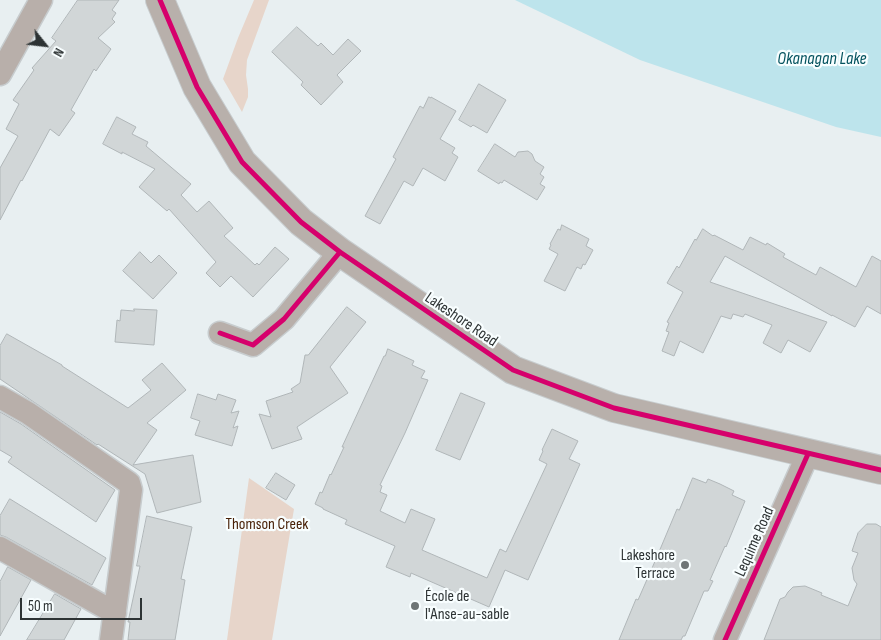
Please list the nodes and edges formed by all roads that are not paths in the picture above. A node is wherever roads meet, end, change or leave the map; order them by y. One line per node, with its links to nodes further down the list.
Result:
1 (41, 0): 3 (street)
2 (160, 0): 4 (main road, Lakeshore Road)
3 (0, 74)
4 (340, 252): 5 (street); 7 (main road, Lakeshore Road)
5 (220, 333)
6 (0, 397): 10 (street)
7 (808, 454): 8 (main road, Lakeshore Road); 12 (street, Lequime Road)
8 (881, 470)
9 (0, 548): 10 (street)
10 (115, 613): 11 (street)
11 (111, 640)
12 (725, 640)

